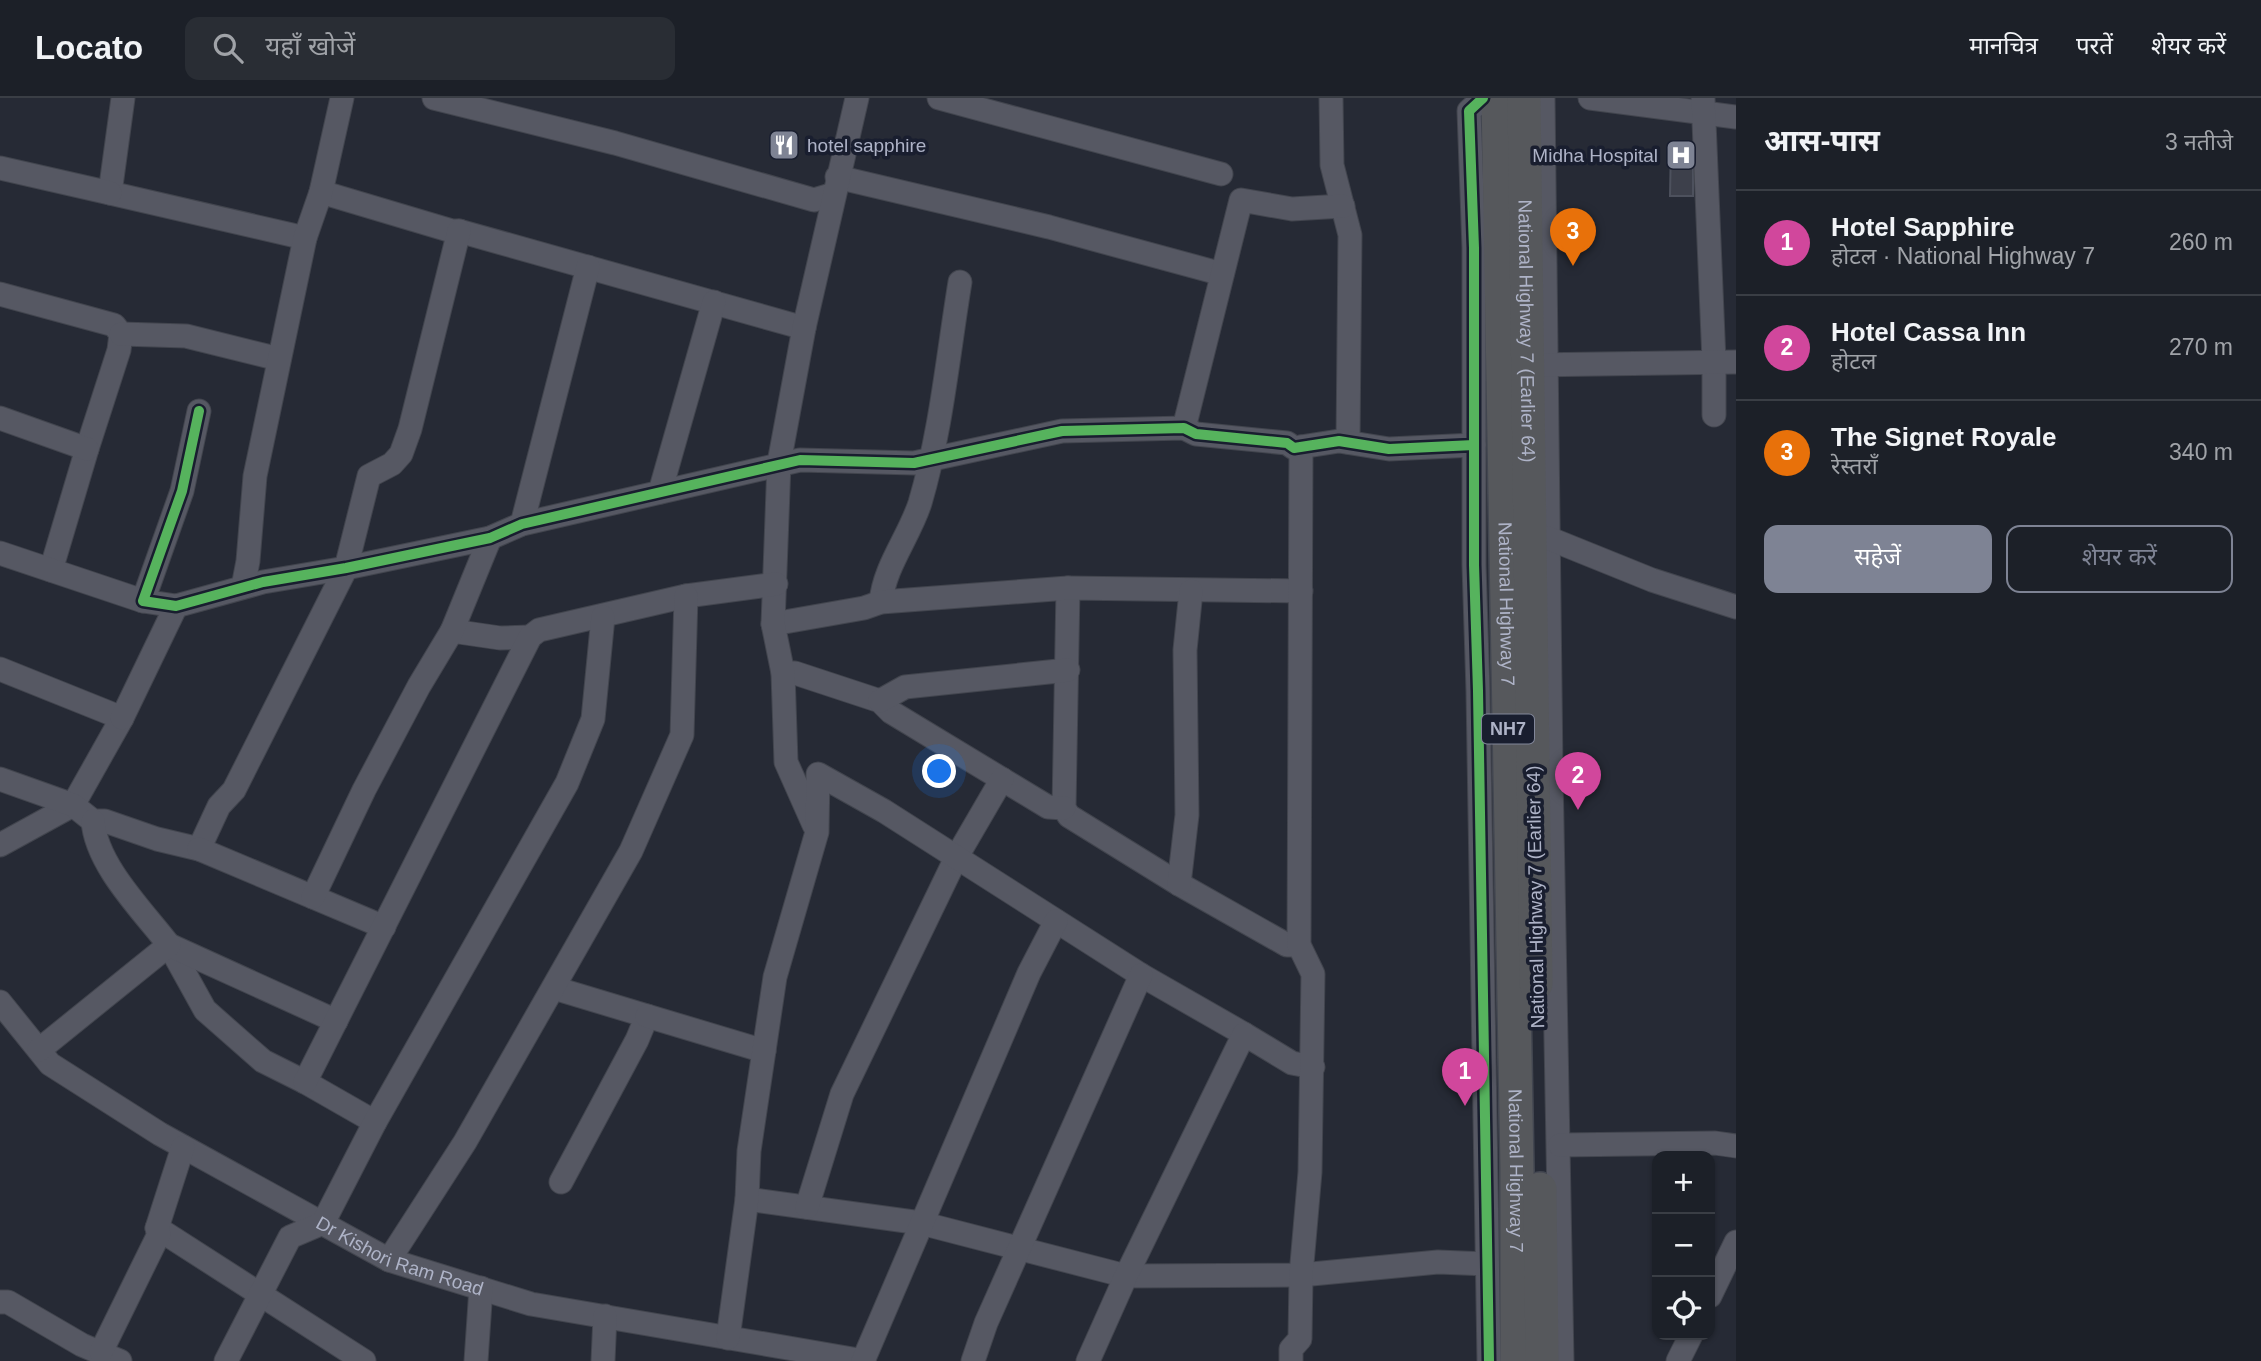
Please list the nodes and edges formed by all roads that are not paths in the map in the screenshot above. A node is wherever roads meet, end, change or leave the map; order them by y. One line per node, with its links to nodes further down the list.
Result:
1 (123, 98): 18 (street)
2 (342, 98): 17 (street)
3 (434, 98): 16 (street)
4 (857, 98): 16 (street)
5 (939, 98): 15 (street)
6 (1331, 98): 19 (street)
7 (1483, 98): 37 (street)
8 (1498, 98): 127 (highway, National Highway 7 / NH7)
9 (1524, 98): 31 (highway, National Highway 7 (Earlier 64) / NH7)
10 (1543, 98): 31 (street)
11 (1590, 98): 12 (street)
12 (1703, 105): 13 (street); 30 (street)
13 (1736, 117)
14 (0, 168): 18 (street)
15 (1222, 174)
16 (835, 185): 23 (street); 27 (street)
17 (321, 192): 20 (street); 21 (street)
18 (110, 193): 21 (street)
19 (1343, 206): 23 (street); 36 (street)
20 (459, 231): 22 (street); 47 (street)
21 (305, 238): 29 (street)
22 (588, 267): 26 (street); 43 (street)
23 (1222, 274): 35 (street)
24 (960, 282): 40 (street)
25 (0, 295): 28 (street)
26 (713, 302): 27 (street); 42 (street)
27 (804, 328): 41 (street)
28 (121, 334): 29 (street); 39 (street)
29 (278, 359): 50 (street)
30 (1725, 361): 31 (street); 33 (street)
31 (1537, 365): 45 (street); 128 (highway, National Highway 7 (Earlier 64) / NH7)
32 (199, 411): 55 (street)
33 (1714, 415)
34 (0, 418): 39 (street)
35 (1184, 428): 38 (street); 40 (street)
36 (1348, 442): 37 (street); 38 (street)
37 (1474, 445): 106 (street)
38 (1301, 447): 53 (street)
39 (86, 449): 48 (street)
40 (932, 458): 41 (street); 56 (street)
41 (779, 463): 42 (street); 49 (street)
42 (660, 492): 43 (street)
43 (522, 524): 44 (street)
44 (490, 538): 47 (street); 61 (street)
45 (1548, 538): 58 (street); 94 (street)
46 (0, 553): 48 (street)
47 (346, 568): 50 (street); 75 (street)
48 (51, 570): 55 (street)
49 (775, 584): 54 (street); 60 (street)
50 (243, 587): 57 (street)
51 (1068, 588): 52 (street); 56 (street); 64 (street)
52 (1191, 591): 53 (street); 77 (street)
53 (1301, 591): 82 (street)
54 (686, 596): 59 (street); 84 (street)
55 (143, 601): 57 (street)
56 (881, 602): 60 (street)
57 (176, 606): 67 (street)
58 (1736, 607)
59 (603, 617): 62 (street); 93 (street)
60 (773, 624): 65 (street)
61 (452, 631): 62 (street); 78 (street)
62 (530, 637): 80 (street)
63 (0, 669): 67 (street)
64 (1068, 670): 66 (street); 71 (street)
65 (783, 673): 66 (street); 73 (street)
66 (880, 701): 69 (street)
67 (122, 718): 70 (street)
68 (0, 779): 70 (street)
69 (1002, 779): 71 (street); 76 (street)
70 (73, 805): 72 (street); 74 (street)
71 (1064, 808): 77 (street)
72 (93, 821): 75 (street); 81 (street)
73 (817, 832): 76 (street); 90 (street)
74 (0, 845)
75 (199, 849): 78 (street)
76 (956, 858): 79 (street); 99 (street)
77 (1179, 884): 82 (street)
78 (313, 897): 80 (street)
79 (1056, 921): 83 (street); 101 (street)
80 (384, 927): 87 (street)
81 (169, 945): 87 (street); 89 (street); 92 (street)
82 (1299, 945): 91 (street)
83 (1141, 975): 88 (street); 104 (street)
84 (554, 988): 86 (street); 105 (street)
85 (0, 1002): 89 (street, Dr Kishori Ram Road)
86 (647, 1016): 90 (street); 97 (street)
87 (336, 1021): 92 (street)
88 (1244, 1034): 91 (street); 108 (street)
89 (39, 1051): 96 (street, Dr Kishori Ram Road)
90 (764, 1051): 98 (street)
91 (1312, 1067): 107 (street)
92 (306, 1082): 93 (street)
93 (375, 1122): 100 (street)
94 (1560, 1145): 95 (street); 129 (street)
95 (1736, 1146)
96 (183, 1147): 100 (street, Dr Kishori Ram Road); 102 (street)
97 (561, 1182)
98 (747, 1199): 99 (street); 114 (street)
99 (807, 1207): 101 (street)
100 (323, 1223): 105 (street, Dr Kishori Ram Road); 111 (street)
101 (920, 1223): 104 (street); 122 (street)
102 (157, 1228): 111 (street); 116 (street)
103 (1736, 1242): 109 (street)
104 (1020, 1250): 108 (street); 123 (street)
105 (389, 1260): 110 (street, Dr Kishori Ram Road)
106 (1487, 1265): 107 (street); 126 (street)
107 (1301, 1275): 108 (street); 125 (street)
108 (1126, 1276): 124 (street)
109 (1715, 1286)
110 (481, 1288): 113 (street, Dr Kishori Ram Road); 120 (street)
111 (260, 1294): 118 (street); 119 (street)
112 (0, 1303): 116 (street)
113 (605, 1316): 114 (street, Dr Kishori Ram Road); 121 (street)
114 (728, 1338): 117 (street, Dr Kishori Ram Road)
115 (1688, 1340): 130 (street)
116 (111, 1356)
117 (816, 1357): 122 (street, Dr Kishori Ram Road)
118 (226, 1361)
119 (364, 1361)
120 (476, 1361)
121 (603, 1361)
122 (863, 1361)
123 (973, 1361)
124 (1088, 1361)
125 (1291, 1361)
126 (1489, 1361)
127 (1517, 1361)
128 (1542, 1361)
129 (1562, 1361)
130 (1678, 1361)

